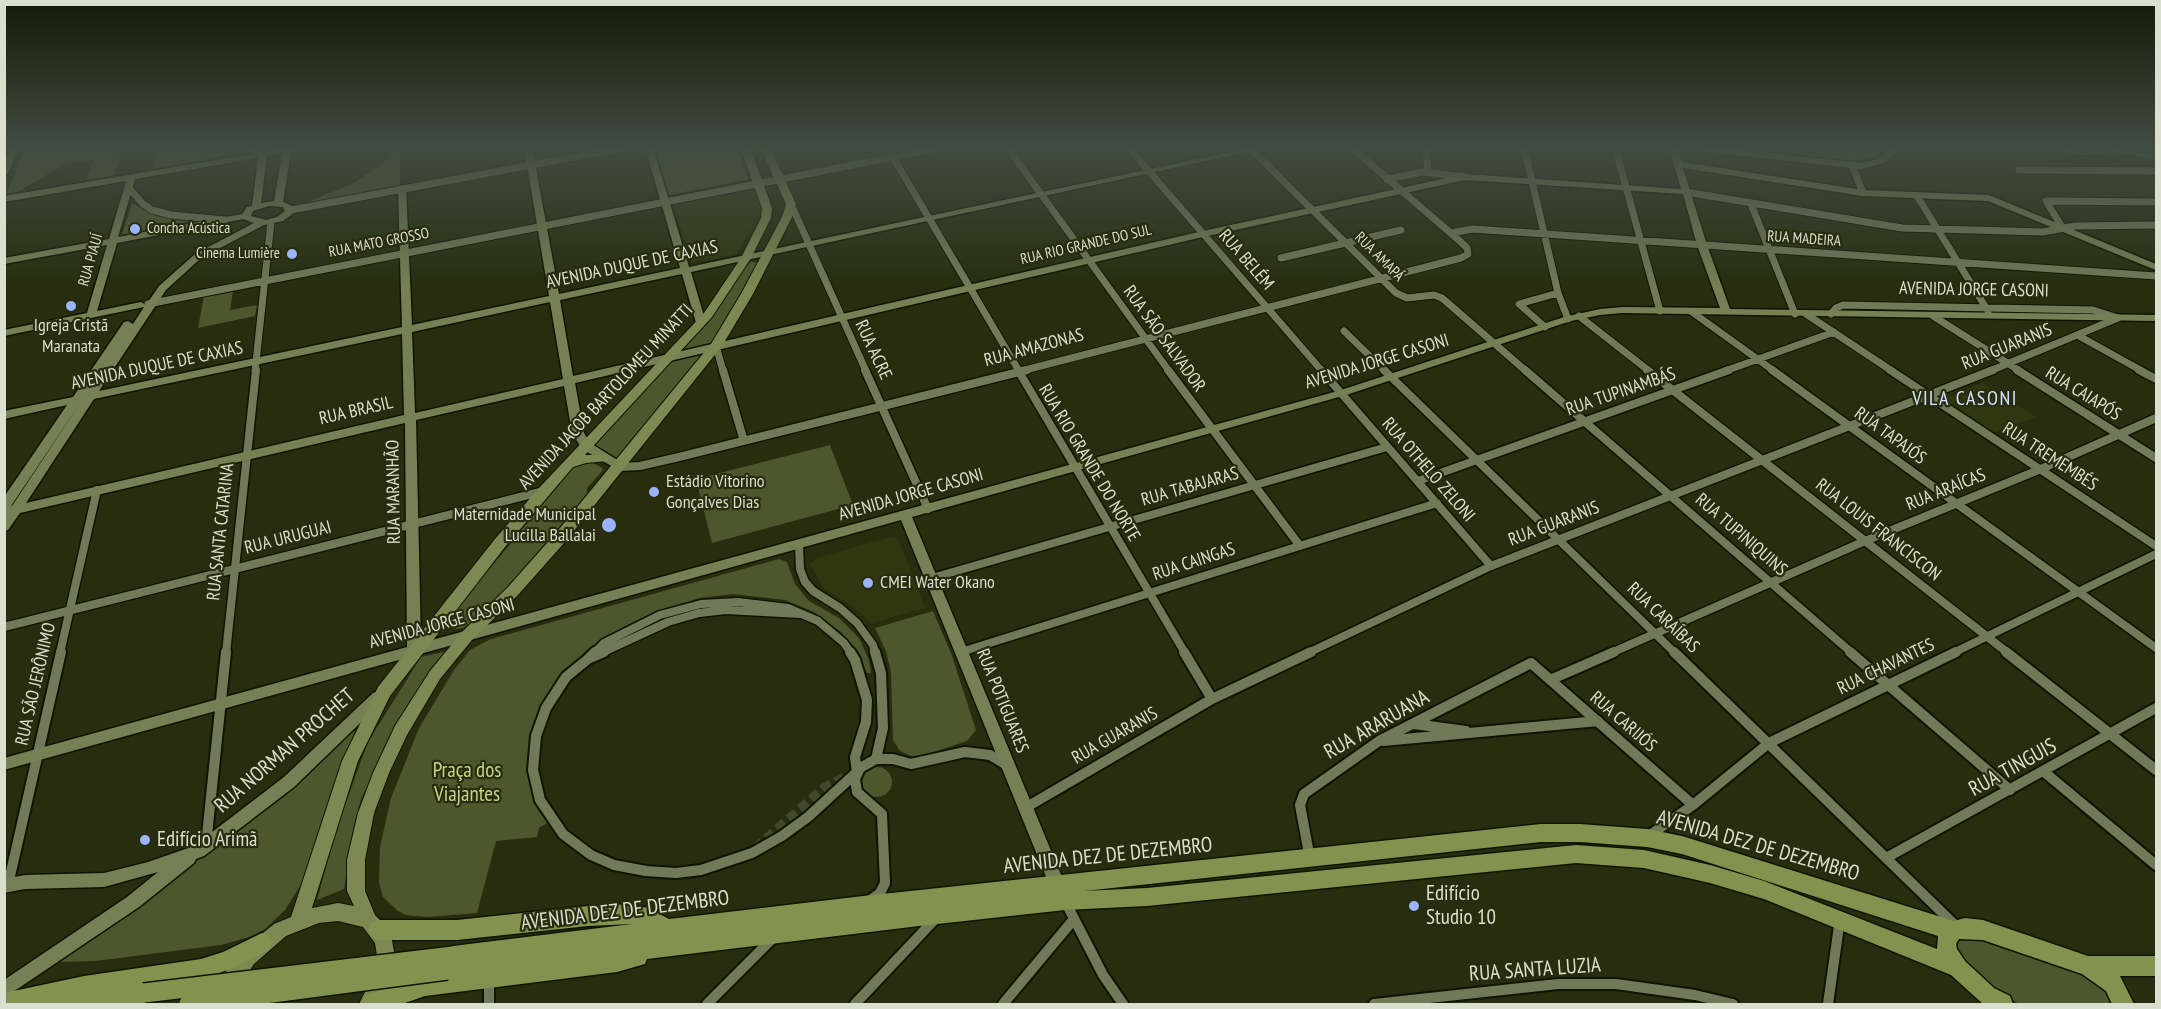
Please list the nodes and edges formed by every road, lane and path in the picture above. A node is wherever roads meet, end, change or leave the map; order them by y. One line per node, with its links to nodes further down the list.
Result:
1 (40, 194): 26 (street)
2 (126, 194): 47 (street, RUA PIAUÍ)
3 (137, 194): 36 (street)
4 (258, 194): 32 (street)
5 (280, 194): 29 (street)
6 (371, 194): 34 (street)
7 (402, 194): 52 (street, RUA MARANHÃO)
8 (536, 194): 39 (street)
9 (662, 194): 28 (street)
10 (710, 194): 28 (street, RUA MATO GROSSO)
11 (763, 194): 54 (main road, AVENIDA JACOB BARTOLOMEU MINATTI)
12 (787, 194): 30 (main road)
13 (914, 194): 35 (street, RUA RIO GRANDE DO NORTE)
14 (1046, 194): 24 (street, AVENIDA DUQUE DE CAXIAS)
15 (1168, 194): 45 (street, RUA BELÉM)
16 (1298, 194): 33 (street, RUA AMAPÁ)
17 (1378, 194): 33 (street, RUA RIO GRANDE DO SUL)
18 (1406, 194): 43 (street)
19 (1536, 194): 44 (street)
20 (1629, 194): 46 (street)
21 (1687, 194): 50 (street)
22 (1697, 194): 31 (street)
23 (1883, 194): 25 (street)
24 (1042, 195): 35 (street, AVENIDA DUQUE DE CAXIAS); 56 (street, RUA SÃO SALVADOR)
25 (1917, 196): 40 (street); 42 (street)
26 (4, 199)
27 (2157, 202): 40 (street)
28 (665, 203): 39 (street, RUA MATO GROSSO); 60 (street)
29 (278, 204): 32 (street); 34 (street)
30 (791, 204): 49 (street, RUA ACRE); 53 (main road)
31 (1751, 204): 42 (street); 51 (street)
32 (256, 206): 37 (street)
33 (1313, 209): 45 (street, RUA RIO GRANDE DO SUL); 48 (street, RUA AMAPÁ)
34 (291, 210): 37 (street)
35 (928, 219): 49 (street, AVENIDA DUQUE DE CAXIAS); 64 (street, RUA RIO GRANDE DO NORTE)
36 (226, 220): 37 (street); 47 (street)
37 (258, 221): 63 (street, RUA SANTA CATARINA); 69 (street)
38 (2157, 225): 40 (street)
39 (542, 227): 52 (street, RUA MATO GROSSO); 67 (street)
40 (2062, 227): 42 (street); 59 (street)
41 (1401, 230): 48 (street)
42 (1938, 230): 58 (street)
43 (1451, 232): 44 (street, RUA MADEIRA); 62 (street, RUA AMAZONAS)
44 (1544, 233): 46 (street, RUA MADEIRA); 65 (street)
45 (1203, 234): 56 (street, RUA RIO GRANDE DO SUL); 71 (street, RUA BELÉM)
46 (1642, 241): 50 (street, RUA MADEIRA); 72 (street)
47 (111, 242): 57 (street); 78 (street, RUA PIAUÍ)
48 (1346, 243): 55 (street); 62 (street, RUA AMAPÁ)
49 (808, 245): 53 (street, AVENIDA DUQUE DE CAXIAS); 80 (street, RUA ACRE)
50 (1702, 245): 51 (street, RUA MADEIRA); 74 (street)
51 (1769, 250): 58 (street, RUA MADEIRA); 76 (street)
52 (405, 253): 63 (street, RUA MATO GROSSO); 86 (street, RUA MARANHÃO)
53 (767, 254): 54 (street, AVENIDA DUQUE DE CAXIAS); 93 (main road)
54 (746, 258): 60 (street, AVENIDA DUQUE DE CAXIAS); 84 (main road, AVENIDA JACOB BARTOLOMEU MINATTI)
55 (1281, 258)
56 (1089, 260): 64 (street, RUA RIO GRANDE DO SUL); 91 (street, RUA SÃO SALVADOR)
57 (4, 261)
58 (1957, 263): 61 (street, RUA MADEIRA); 75 (street)
59 (2157, 267)
60 (687, 271): 67 (street, AVENIDA DUQUE DE CAXIAS); 84 (street)
61 (2157, 276)
62 (1380, 278): 70 (street, RUA AMAPÁ); 71 (street, RUA AMAZONAS)
63 (266, 281): 69 (street, RUA MATO GROSSO); 96 (street, RUA SANTA CATARINA)
64 (969, 288): 80 (street, RUA RIO GRANDE DO SUL); 98 (street, RUA RIO GRANDE DO NORTE)
65 (1558, 293): 66 (street); 68 (street)
66 (1542, 298): 68 (street); 85 (street)
67 (553, 299): 86 (street, AVENIDA DUQUE DE CAXIAS); 101 (street)
68 (1561, 302): 81 (street)
69 (147, 304): 78 (street, RUA MATO GROSSO); 105 (street); 106 (street)
70 (1450, 305): 92 (street, RUA TUPINIQUINS)
71 (1267, 307): 91 (street, RUA AMAZONAS); 103 (street, RUA BELÉM)
72 (1660, 311): 73 (street, AVENIDA JORGE CASONI); 81 (street, AVENIDA JORGE CASONI)
73 (1692, 312): 74 (street, AVENIDA JORGE CASONI); 95 (street, RUA TAPAJÓS)
74 (1727, 312): 76 (street, AVENIDA JORGE CASONI)
75 (1988, 312): 77 (street, AVENIDA JORGE CASONI); 79 (street, AVENIDA JORGE CASONI); 82 (street, AVENIDA JORGE CASONI)
76 (1801, 314): 77 (street, AVENIDA JORGE CASONI); 88 (street, RUA TREMEMBÉS)
77 (1831, 314): 79 (street, AVENIDA JORGE CASONI)
78 (91, 315): 89 (street, RUA MATO GROSSO)
79 (1933, 316): 97 (street, RUA CAIAPÓS)
80 (841, 318): 93 (street, RUA RIO GRANDE DO SUL); 107 (street, RUA ACRE)
81 (1573, 318): 85 (street, AVENIDA JORGE CASONI); 102 (street, RUA LOUIS FRANCISCON)
82 (2118, 318): 83 (street, AVENIDA JORGE CASONI); 90 (street, RUA GUARANIS)
83 (2157, 318)
84 (701, 323): 94 (main road, AVENIDA JACOB BARTOLOMEU MINATTI)
85 (1545, 327): 92 (street, AVENIDA JORGE CASONI)
86 (406, 330): 96 (street, AVENIDA DUQUE DE CAXIAS); 109 (street, RUA MARANHÃO)
87 (1344, 331): 99 (street, RUA CARAÍBAS)
88 (1834, 332): 95 (street, RUA TUPINAMBÁS); 104 (street, RUA TREMEMBÉS)
89 (4, 333)
90 (2079, 336): 97 (street, RUA GUARANIS); 100 (street)
91 (1145, 338): 98 (street, RUA AMAZONAS); 115 (street, RUA SÃO SALVADOR)
92 (1494, 343): 99 (street, AVENIDA JORGE CASONI); 111 (street, RUA TUPINIQUINS)
93 (716, 346): 94 (street, RUA BRASIL); 117 (street); 128 (main road)
94 (669, 357): 101 (street, RUA BRASIL); 118 (main road, AVENIDA JACOB BARTOLOMEU MINATTI)
95 (1758, 359): 102 (street, RUA TUPINAMBÁS); 112 (street, RUA TAPAJÓS)
96 (255, 362): 105 (street, AVENIDA DUQUE DE CAXIAS); 120 (street, RUA SANTA CATARINA)
97 (2008, 364): 104 (street, RUA GUARANIS); 116 (street, RUA CAIAPÓS)
98 (1018, 371): 107 (street, RUA AMAZONAS); 129 (street, RUA RIO GRANDE DO NORTE)
99 (1391, 377): 103 (street, AVENIDA JORGE CASONI); 124 (street, RUA CARAÍBAS)
100 (2157, 379)
101 (567, 380): 109 (street, RUA BRASIL); 118 (street)
102 (1671, 390): 111 (street, RUA TUPINAMBÁS); 123 (street, RUA LOUIS FRANCISCON)
103 (1342, 393): 115 (street, AVENIDA JORGE CASONI); 119 (street, RUA OTHELO ZELONI)
104 (1928, 396): 112 (street, RUA GUARANIS); 130 (street, RUA TREMEMBÉS)
105 (89, 398): 106 (street, AVENIDA DUQUE DE CAXIAS); 113 (street)
106 (74, 401): 108 (street, AVENIDA DUQUE DE CAXIAS); 114 (street)
107 (882, 407): 117 (street, RUA AMAZONAS); 139 (street, RUA ACRE)
108 (4, 415)
109 (410, 417): 120 (street, RUA BRASIL); 141 (street, RUA MARANHÃO)
110 (2157, 418): 116 (street, RUA ARAÍCAS)
111 (1583, 420): 124 (street, RUA TUPINAMBÁS); 135 (street, RUA TUPINIQUINS)
112 (1849, 425): 123 (street, RUA GUARANIS); 137 (street, RUA TAPAJÓS)
113 (68, 429): 114 (street); 125 (street)
114 (55, 430): 126 (street)
115 (1212, 430): 129 (street, AVENIDA JORGE CASONI); 132 (street, RUA SÃO SALVADOR)
116 (2120, 435): 122 (street, RUA CAIAPÓS); 130 (street, RUA ARAÍCAS)
117 (744, 441): 128 (street, RUA AMAZONAS)
118 (586, 446): 121 (street); 127 (main road, AVENIDA JACOB BARTOLOMEU MINATTI)
119 (1387, 447): 131 (street, RUA OTHELO ZELONI); 132 (street, RUA TABAJARAS)
120 (246, 456): 133 (street, RUA BRASIL); 151 (street, RUA SANTA CATARINA)
121 (603, 458): 127 (main road); 128 (street)
122 (2157, 458)
123 (1761, 459): 135 (street, RUA GUARANIS); 145 (street, RUA LOUIS FRANCISCON)
124 (1476, 460): 131 (street, RUA TUPINAMBÁS); 144 (street, RUA CARAÍBAS)
125 (48, 461): 126 (street); 138 (street)
126 (33, 463): 138 (street)
127 (567, 465): 134 (main road, AVENIDA JACOB BARTOLOMEU MINATTI)
128 (620, 467): 159 (main road)
129 (1076, 468): 139 (street, AVENIDA JORGE CASONI); 142 (street, RUA RIO GRANDE DO NORTE)
130 (2041, 469): 137 (street, RUA ARAÍCAS); 148 (street, RUA TREMEMBÉS)
131 (1418, 480): 136 (street, RUA OTHELO ZELONI)
132 (1254, 486): 142 (street, RUA TABAJARAS); 147 (street, RUA SÃO SALVADOR)
133 (97, 490): 138 (street, RUA BRASIL); 156 (street, RUA SÃO JERÔNIMO)
134 (544, 491): 141 (street, RUA URUGUAI); 162 (main road, AVENIDA JACOB BARTOLOMEU MINATTI)
135 (1671, 496): 144 (street, RUA GUARANIS); 153 (street, RUA TUPINIQUINS)
136 (1437, 503): 147 (street, RUA CAINGAS); 150 (street, RUA OTHELO ZELONI)
137 (1956, 504): 145 (street, RUA ARAÍCAS); 154 (street, RUA TAPAJÓS)
138 (9, 509): 143 (street)
139 (928, 509): 140 (street, AVENIDA JORGE CASONI)
140 (905, 515): 146 (street, AVENIDA JORGE CASONI); 152 (street, RUA POTIGUARES)
141 (412, 524): 151 (street, RUA URUGUAI); 162 (street, RUA MARANHÃO)
142 (1110, 526): 152 (street, RUA TABAJARAS); 155 (street, RUA RIO GRANDE DO NORTE)
143 (4, 527)
144 (1559, 540): 150 (street, RUA GUARANIS); 158 (street, RUA CARAÍBAS)
145 (1865, 541): 153 (street, RUA ARAÍCAS); 160 (street, RUA LOUIS FRANCISCON)
146 (800, 545): 159 (street, AVENIDA JORGE CASONI); 178 (street)
147 (1300, 546): 155 (street, RUA CAINGAS)
148 (2157, 546)
149 (2157, 554): 154 (street, RUA CHAVANTES)
150 (1491, 566): 168 (street, RUA GUARANIS)
151 (234, 569): 156 (street, RUA URUGUAI); 169 (street, RUA SANTA CATARINA)
152 (932, 578): 163 (street, RUA POTIGUARES)
153 (1770, 583): 158 (street, RUA ARAÍCAS); 166 (street, RUA TUPINIQUINS)
154 (2078, 591): 160 (street, RUA CHAVANTES); 161 (street, RUA TAPAJÓS)
155 (1149, 594): 163 (street, RUA CAINGAS); 168 (street, RUA RIO GRANDE DO NORTE)
156 (70, 611): 157 (street, RUA URUGUAI); 177 (street, RUA SÃO JERÔNIMO)
157 (4, 627)
158 (1655, 634): 165 (street, RUA ARAÍCAS); 176 (street, RUA CARAÍBAS)
159 (467, 636): 162 (street, AVENIDA JORGE CASONI); 198 (main road)
160 (1986, 636): 166 (street, RUA CHAVANTES); 174 (street, RUA LOUIS FRANCISCON)
161 (2157, 648)
162 (414, 651): 167 (main road, AVENIDA JACOB BARTOLOMEU MINATTI); 169 (street, AVENIDA JORGE CASONI)
163 (961, 652): 180 (street, RUA POTIGUARES)
164 (1532, 663): 165 (street, RUA CARIJÓS); 172 (street, RUA ARARUANA)
165 (1550, 680): 171 (street, RUA CARIJÓS)
166 (1888, 684): 176 (street, RUA CHAVANTES); 184 (street, RUA TUPINIQUINS)
167 (384, 692): 188 (street, RUA NORMAN PROCHET); 197 (main road, AVENIDA JACOB BARTOLOMEU MINATTI)
168 (1212, 699): 186 (street, RUA GUARANIS)
169 (219, 704): 177 (street, AVENIDA JORGE CASONI); 188 (street, RUA SANTA CATARINA)
170 (2157, 708): 174 (street, RUA TINGUIS)
171 (1598, 721): 173 (street); 185 (street, RUA CARIJÓS)
172 (1414, 724): 173 (street); 175 (street, RUA ARARUANA)
173 (1481, 733): 175 (street)
174 (2111, 734): 181 (street, RUA LOUIS FRANCISCON); 182 (street, RUA TINGUIS)
175 (1379, 741): 190 (street, RUA ARARUANA)
176 (1769, 743): 185 (street, RUA CHAVANTES); 189 (street, RUA CARAÍBAS)
177 (37, 754): 179 (street, AVENIDA JORGE CASONI); 192 (street, RUA SÃO JERÔNIMO)
178 (876, 759): 180 (street); 183 (street)
179 (4, 764)
180 (1007, 765): 186 (street, RUA POTIGUARES)
181 (2157, 770)
182 (2043, 771): 184 (street, RUA TINGUIS); 191 (street)
183 (857, 772): 183 (street); 194 (street)
184 (2010, 790): 189 (street, RUA TINGUIS)
185 (1693, 805): 187 (street, RUA CHAVANTES)
186 (1025, 808): 193 (street, RUA POTIGUARES)
187 (1647, 838): 190 (highway, AVENIDA DEZ DE DEZEMBRO); 199 (highway, AVENIDA DEZ DE DEZEMBRO)
188 (203, 848): 192 (street, RUA NORMAN PROCHET); 208 (street)
189 (1886, 858): 199 (street, RUA CARAÍBAS)
190 (1310, 859): 193 (highway, AVENIDA DEZ DE DEZEMBRO)
191 (2157, 865)
192 (6, 885)
193 (1065, 902): 194 (highway, AVENIDA DEZ DE DEZEMBRO); 195 (highway, AVENIDA DEZ DE DEZEMBRO); 196 (highway, AVENIDA DEZ DE DEZEMBRO); 217 (street); 218 (street)
194 (863, 905): 201 (highway, AVENIDA DEZ DE DEZEMBRO)
195 (939, 914): 200 (highway, AVENIDA DEZ DE DEZEMBRO); 216 (street)
196 (1840, 919): 206 (highway, AVENIDA DEZ DE DEZEMBRO); 221 (street)
197 (299, 921): 198 (main road); 202 (main road)
198 (373, 926): 201 (highway); 213 (main road)
199 (1957, 930): 204 (highway, AVENIDA DEZ DE DEZEMBRO); 206 (highway)
200 (777, 935): 201 (highway, AVENIDA DEZ DE DEZEMBRO); 215 (street)
201 (665, 938): 203 (highway, AVENIDA DEZ DE DEZEMBRO); 207 (highway)
202 (262, 943): 209 (highway); 212 (main road)
203 (450, 963): 210 (highway, AVENIDA DEZ DE DEZEMBRO, bridge); 211 (highway, AVENIDA DEZ DE DEZEMBRO, bridge)
204 (2088, 966): 205 (highway, AVENIDA DEZ DE DEZEMBRO); 223 (highway)
205 (2157, 966)
206 (1958, 968): 222 (highway, AVENIDA DEZ DE DEZEMBRO)
207 (489, 978): 213 (highway); 214 (street)
208 (4, 990)
209 (4, 1004)
210 (50, 1005)
211 (189, 1005)
212 (221, 1005)
213 (371, 1005)
214 (489, 1005)
215 (707, 1005)
216 (855, 1005)
217 (1003, 1005)
218 (1123, 1005)
219 (1374, 1005): 220 (street, RUA SANTA LUZIA)
220 (1733, 1005)
221 (1828, 1005)
222 (2002, 1005)
223 (2123, 1005)

